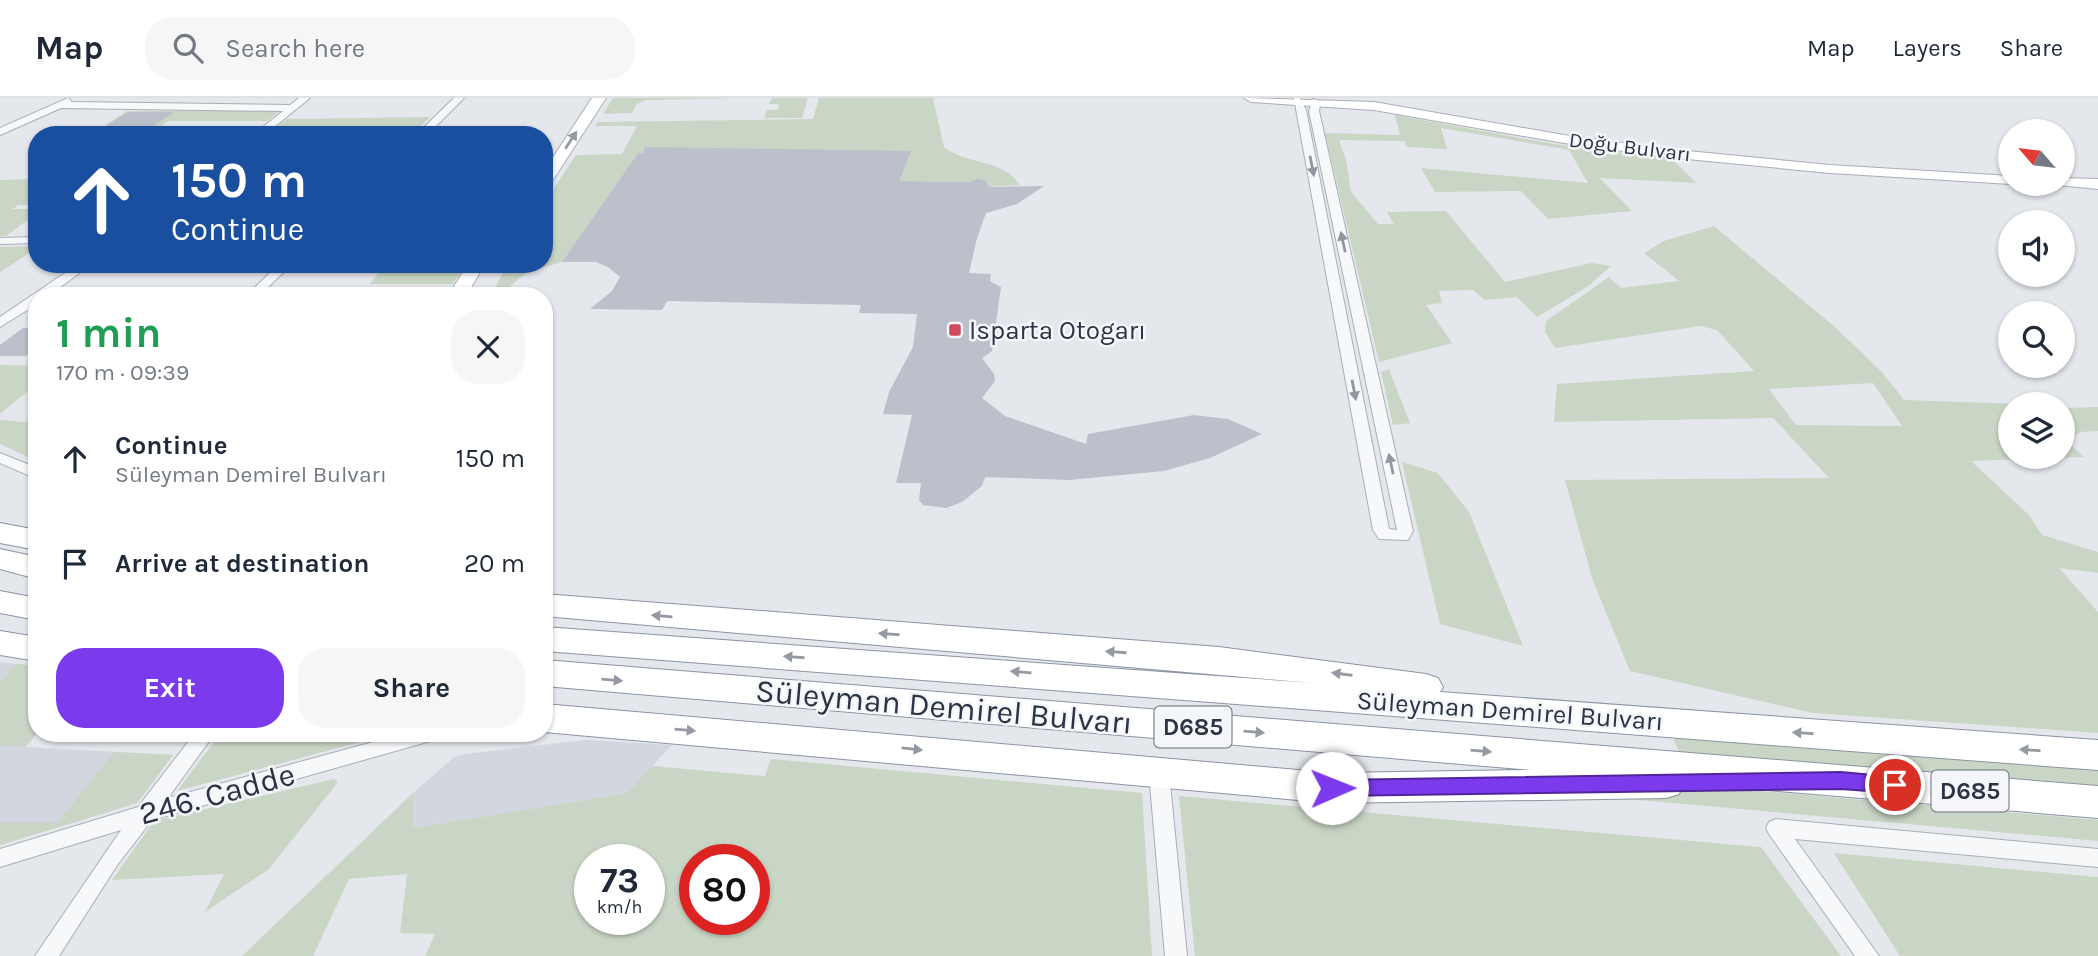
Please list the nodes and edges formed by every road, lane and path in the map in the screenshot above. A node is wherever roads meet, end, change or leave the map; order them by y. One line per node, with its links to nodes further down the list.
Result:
1 (75, 98): 9 (street)
2 (305, 98): 10 (street)
3 (459, 98): 12 (street)
4 (584, 98): 14 (street)
5 (598, 98): 15 (street, one-way to 5)
6 (1251, 98): 7 (street, Doğu Bulvarı)
7 (1297, 100): 8 (street, Doğu Bulvarı); 8 (street, one-way to 8)
8 (1316, 101): 16 (street, Doğu Bulvarı)
9 (59, 105): 10 (street); 13 (street)
10 (293, 107): 11 (street)
11 (269, 126)
12 (430, 126)
13 (0, 132)
14 (553, 144)
15 (553, 169)
16 (1998, 179)
17 (2076, 183): 18 (street)
18 (2098, 184)
19 (28, 240): 20 (street)
20 (0, 241)
21 (73, 273): 23 (street)
22 (276, 273): 24 (street)
23 (53, 287)
24 (262, 287)
25 (28, 304): 26 (street)
26 (0, 323)
27 (0, 457): 28 (street)
28 (28, 470)
29 (0, 533): 30 (highway)
30 (28, 538)
31 (0, 559): 32 (highway)
32 (28, 566)
33 (0, 602): 35 (highway)
34 (553, 606): 40 (highway, one-way to 34)
35 (28, 607)
36 (0, 643): 37 (highway)
37 (28, 648)
38 (553, 651): 40 (highway, Süleyman Demirel Bulvarı / D685, one-way to 38)
39 (553, 651): 46 (highway, Süleyman Demirel Bulvarı / D685, one-way to 46)
40 (1578, 716): 44 (highway, Süleyman Demirel Bulvarı / D685, one-way to 40)
41 (553, 719): 45 (highway, one-way to 45)
42 (199, 742): 48 (street)
43 (402, 742): 48 (street, 246. Cadde)
44 (2098, 755)
45 (1159, 773): 46 (highway); 52 (street)
46 (1841, 780): 47 (highway, Süleyman Demirel Bulvarı / D685)
47 (2098, 802)
48 (145, 814): 49 (street, 246. Cadde); 51 (street)
49 (0, 858)
50 (2098, 858): 53 (street)
51 (46, 956)
52 (1176, 956)
53 (1868, 956)

